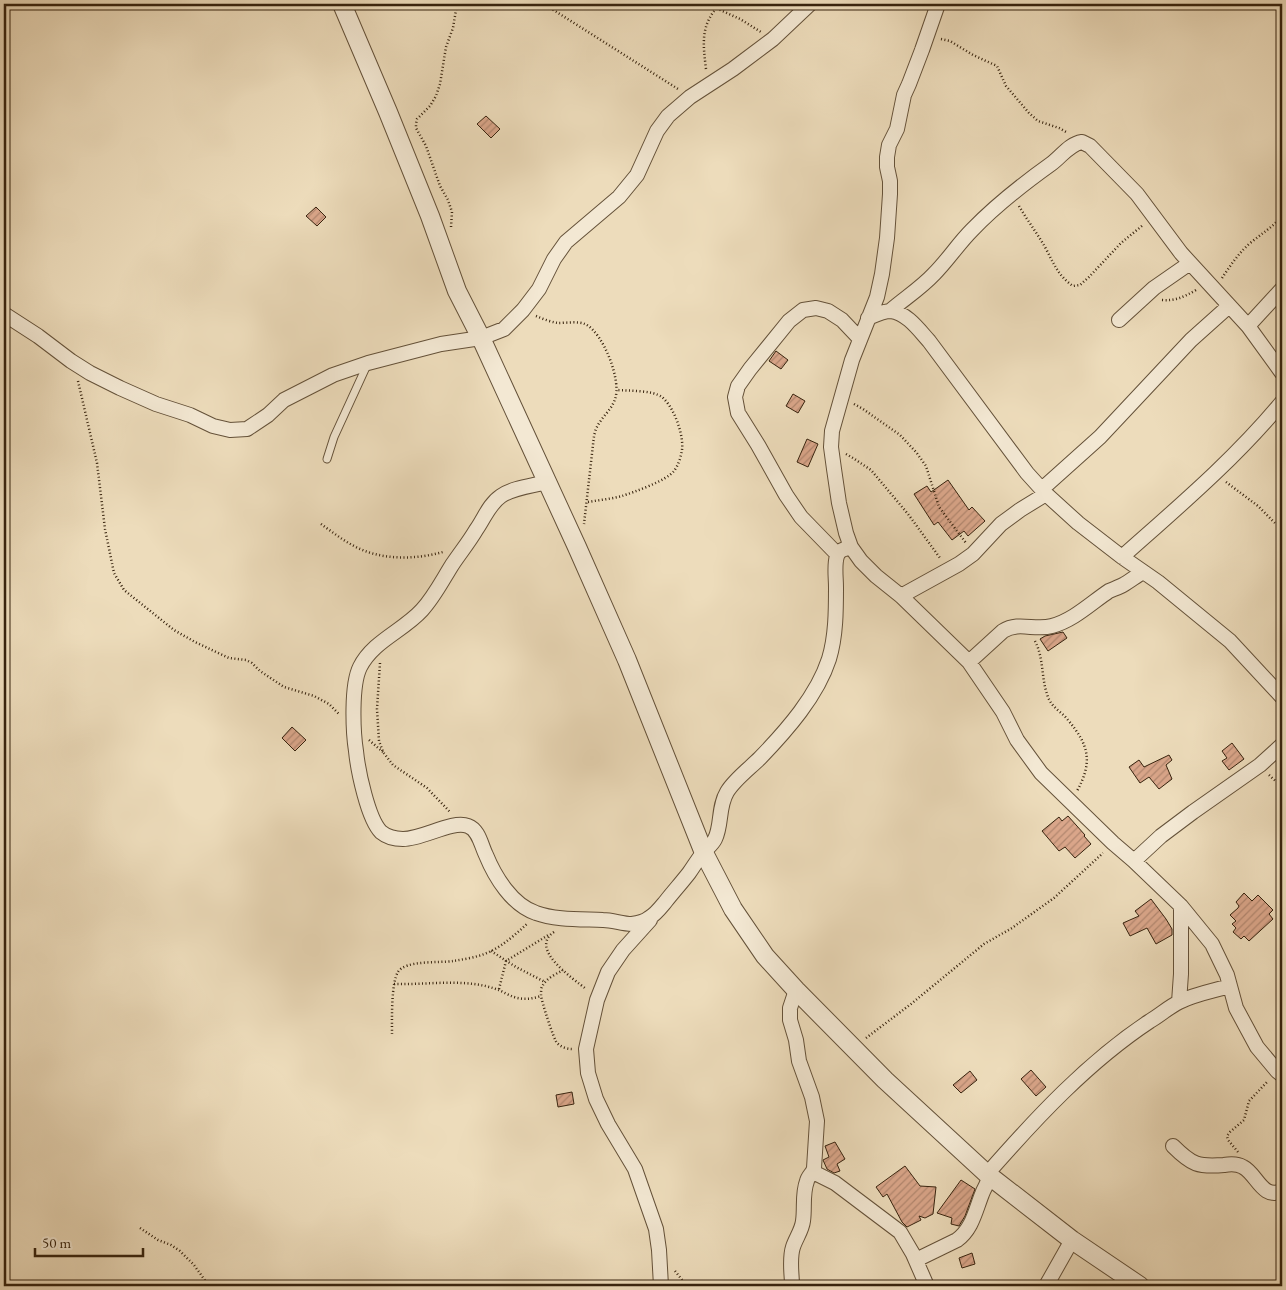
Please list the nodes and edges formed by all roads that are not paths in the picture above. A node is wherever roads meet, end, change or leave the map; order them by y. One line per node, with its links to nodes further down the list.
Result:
1 (342, 4): 12 (street)
2 (810, 4): 12 (street)
3 (938, 4): 9 (street)
4 (1190, 263): 6 (street); 7 (street); 10 (street)
5 (1282, 289): 11 (street)
6 (1229, 306): 11 (street); 19 (street)
7 (890, 311): 9 (street); 19 (street)
8 (4, 314): 14 (street)
9 (868, 318): 13 (street)
10 (1119, 320)
11 (1248, 326): 15 (street)
12 (481, 338): 14 (street); 18 (street)
13 (860, 339): 20 (street); 21 (street)
14 (368, 362): 17 (lane)
15 (1282, 373)
16 (1282, 402): 22 (street)
17 (327, 459)
18 (547, 482): 28 (street); 31 (street)
19 (1044, 492): 22 (street); 24 (street)
20 (851, 547): 21 (street); 24 (street)
21 (837, 554): 28 (street)
22 (1122, 557): 23 (street)
23 (1143, 572): 25 (street); 26 (street)
24 (901, 596): 25 (street)
25 (969, 662): 29 (street)
26 (1282, 697)
27 (1282, 745): 29 (street)
28 (704, 853): 31 (street); 33 (street)
29 (1134, 860): 30 (street)
30 (1181, 906): 32 (street); 34 (street)
31 (652, 917): 42 (street)
32 (1230, 986): 34 (street); 35 (street)
33 (796, 990): 37 (street); 38 (street)
34 (1179, 1002): 38 (street)
35 (1280, 1073)
36 (1173, 1146): 39 (street)
37 (813, 1172): 41 (street); 43 (street)
38 (988, 1175): 40 (street); 41 (street)
39 (1282, 1192)
40 (1072, 1240): 45 (street); 46 (street)
41 (916, 1260): 44 (street)
42 (661, 1286)
43 (792, 1286)
44 (927, 1286)
45 (1046, 1286)
46 (1140, 1286)

